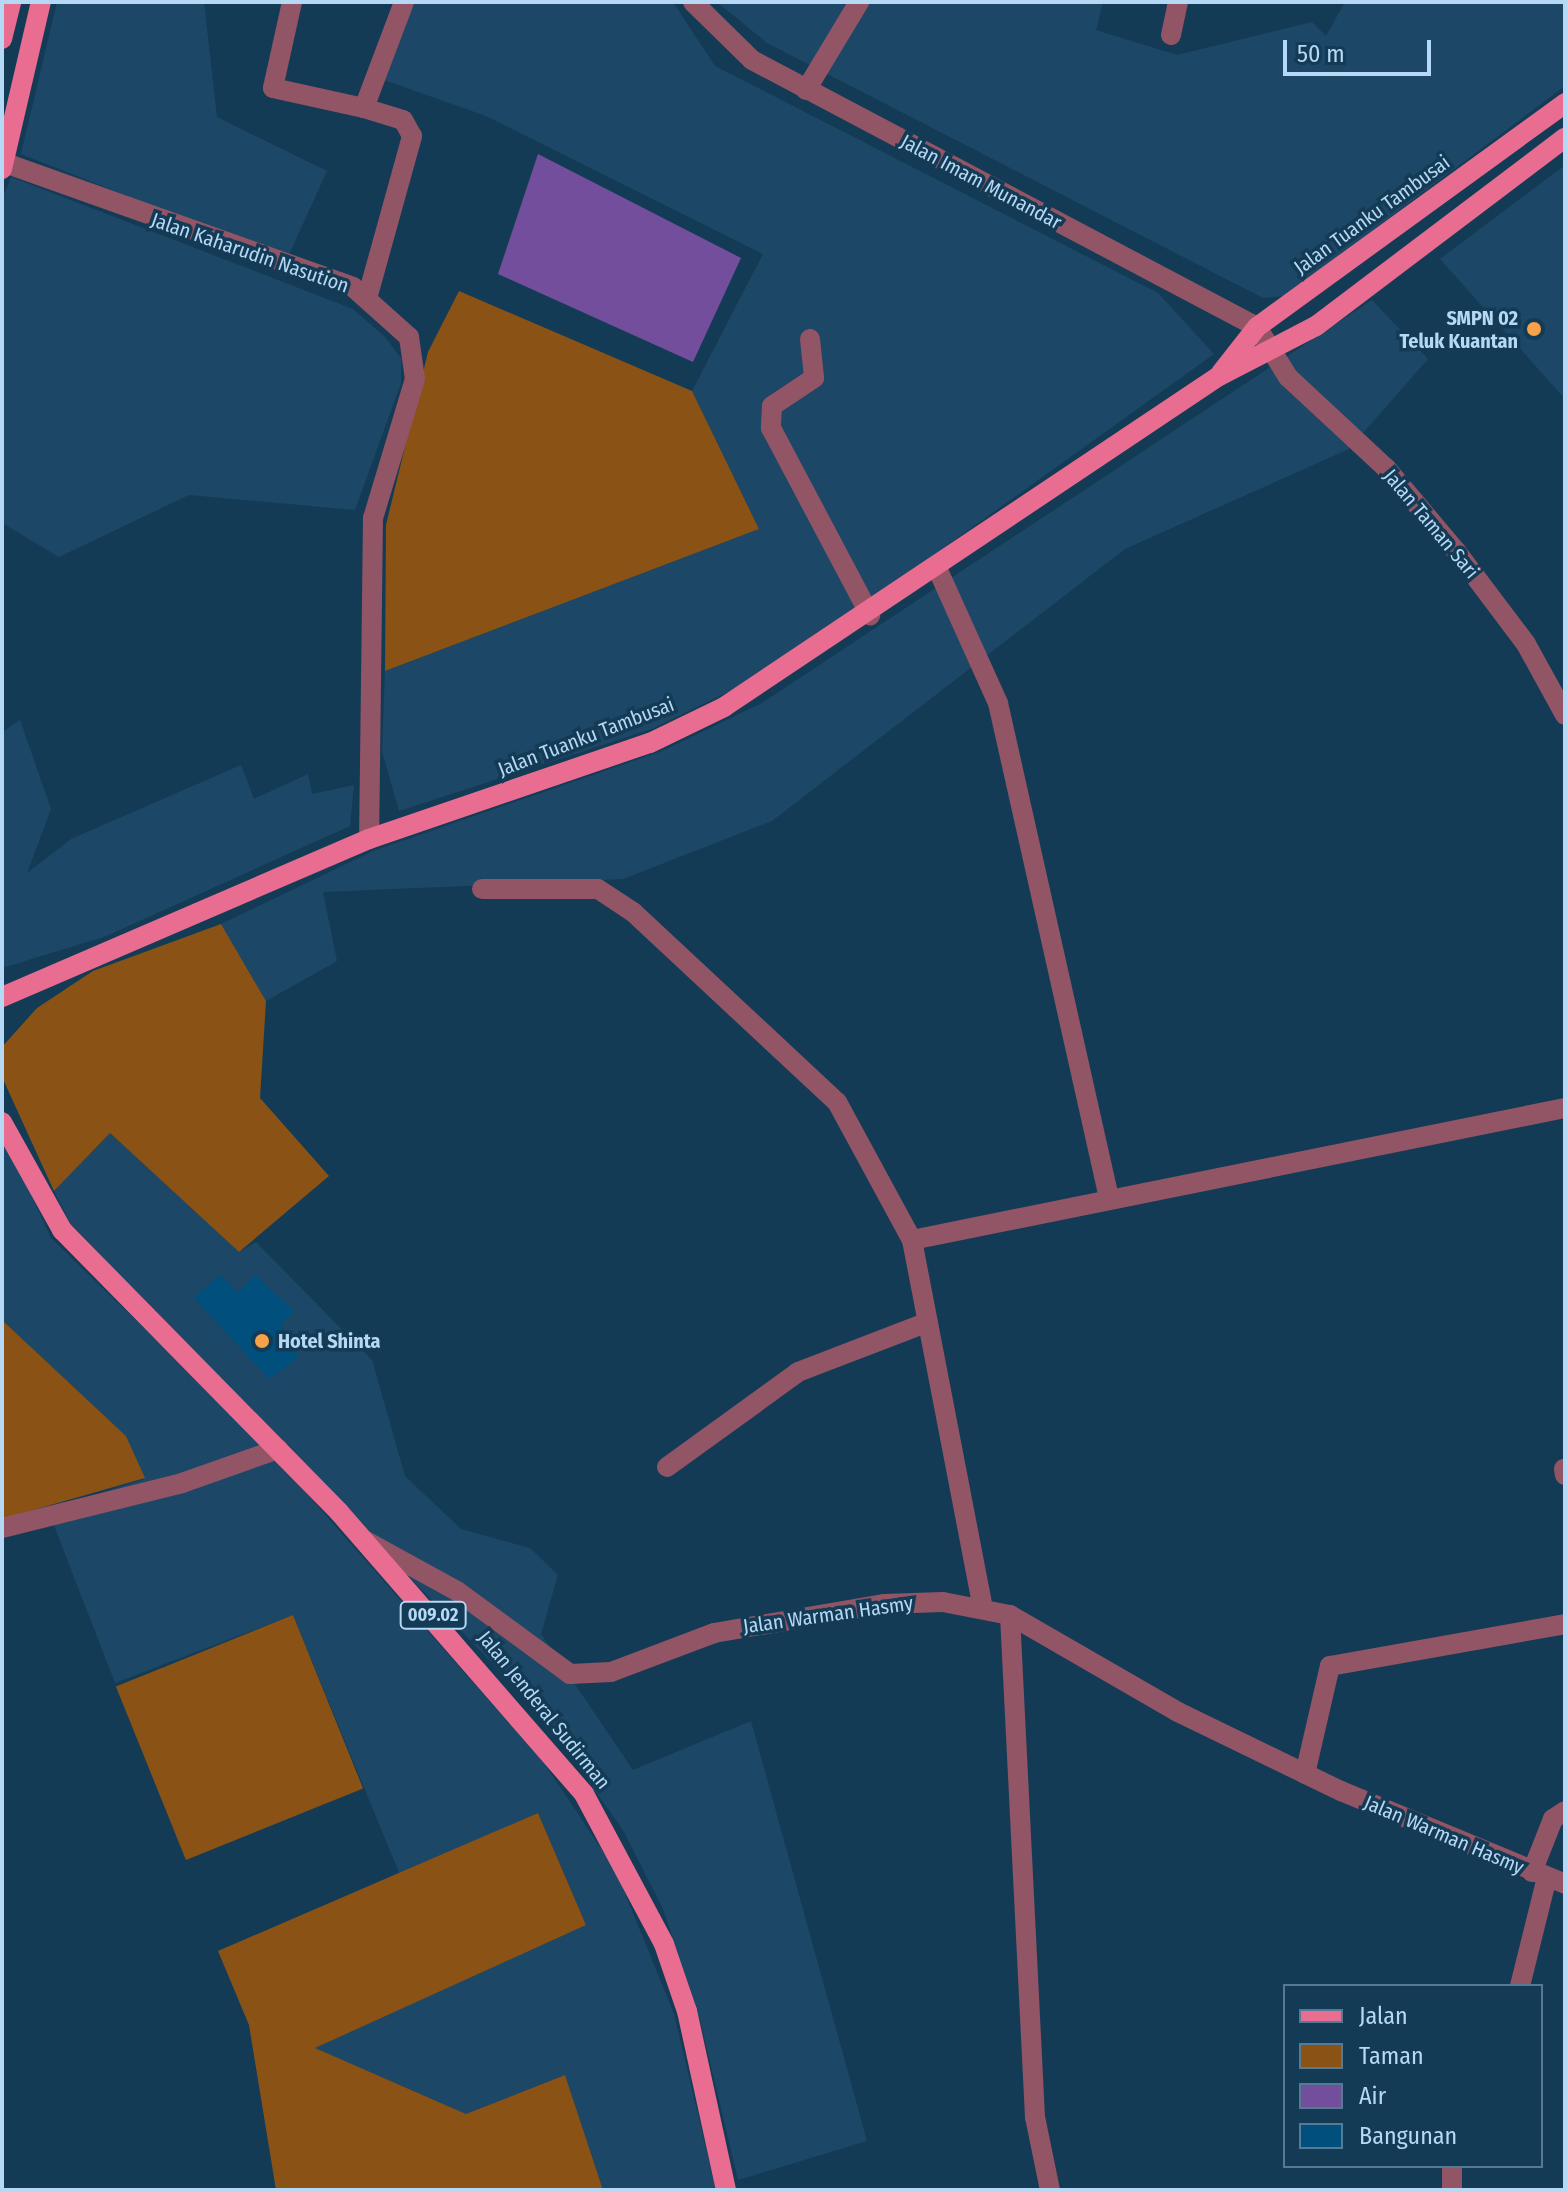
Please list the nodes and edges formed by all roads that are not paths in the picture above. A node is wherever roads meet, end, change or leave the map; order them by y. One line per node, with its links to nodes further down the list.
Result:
1 (11, 2): 9 (main road)
2 (41, 2): 14 (main road)
3 (292, 2): 12 (street)
4 (693, 2): 10 (street, Jalan Imam Munandar)
5 (859, 2): 10 (street)
6 (1178, 2): 8 (street)
7 (398, 4): 12 (street)
8 (1171, 35)
9 (2, 39)
10 (806, 90): 16 (street, Jalan Imam Munandar)
11 (1565, 103): 16 (main road, Jalan Tuanku Tambusai)
12 (364, 108): 15 (street)
13 (1565, 138): 18 (main road, Jalan Tuanku Tambusai)
14 (3, 166): 15 (street, Jalan Kaharudin Nasution)
15 (368, 295): 23 (street, Jalan Kaharudin Nasution)
16 (1257, 327): 18 (street); 19 (main road, Jalan Tuanku Tambusai)
17 (810, 339): 21 (street)
18 (1272, 354): 19 (main road, Jalan Tuanku Tambusai); 22 (street, Jalan Taman Sari)
19 (1219, 376): 20 (main road, Jalan Tuanku Tambusai)
20 (937, 568): 21 (main road, Jalan Tuanku Tambusai); 28 (street)
21 (870, 615): 23 (main road, Jalan Tuanku Tambusai)
22 (1565, 715)
23 (369, 839): 25 (main road, Jalan Tuanku Tambusai)
24 (482, 889): 29 (street)
25 (2, 997)
26 (1565, 1108): 28 (street)
27 (2, 1122): 31 (main road, Jalan Jenderal Sudirman / 009.02)
28 (1109, 1198): 29 (street)
29 (912, 1240): 30 (street)
30 (928, 1322): 32 (street); 35 (street)
31 (278, 1449): 33 (street); 34 (main road, Jalan Jenderal Sudirman / 009.02)
32 (667, 1467)
33 (2, 1528)
34 (364, 1540): 35 (street, Jalan Warman Hasmy); 43 (main road, Jalan Jenderal Sudirman / 009.02)
35 (983, 1608): 36 (street, Jalan Warman Hasmy)
36 (1010, 1615): 38 (street, Jalan Warman Hasmy); 44 (street)
37 (1565, 1624): 38 (street)
38 (1305, 1774): 40 (street, Jalan Warman Hasmy)
39 (1565, 1811): 40 (street)
40 (1548, 1878): 41 (street)
41 (1521, 1984)
42 (1452, 2168): 45 (street)
43 (726, 2190)
44 (1050, 2190)
45 (1452, 2190)

